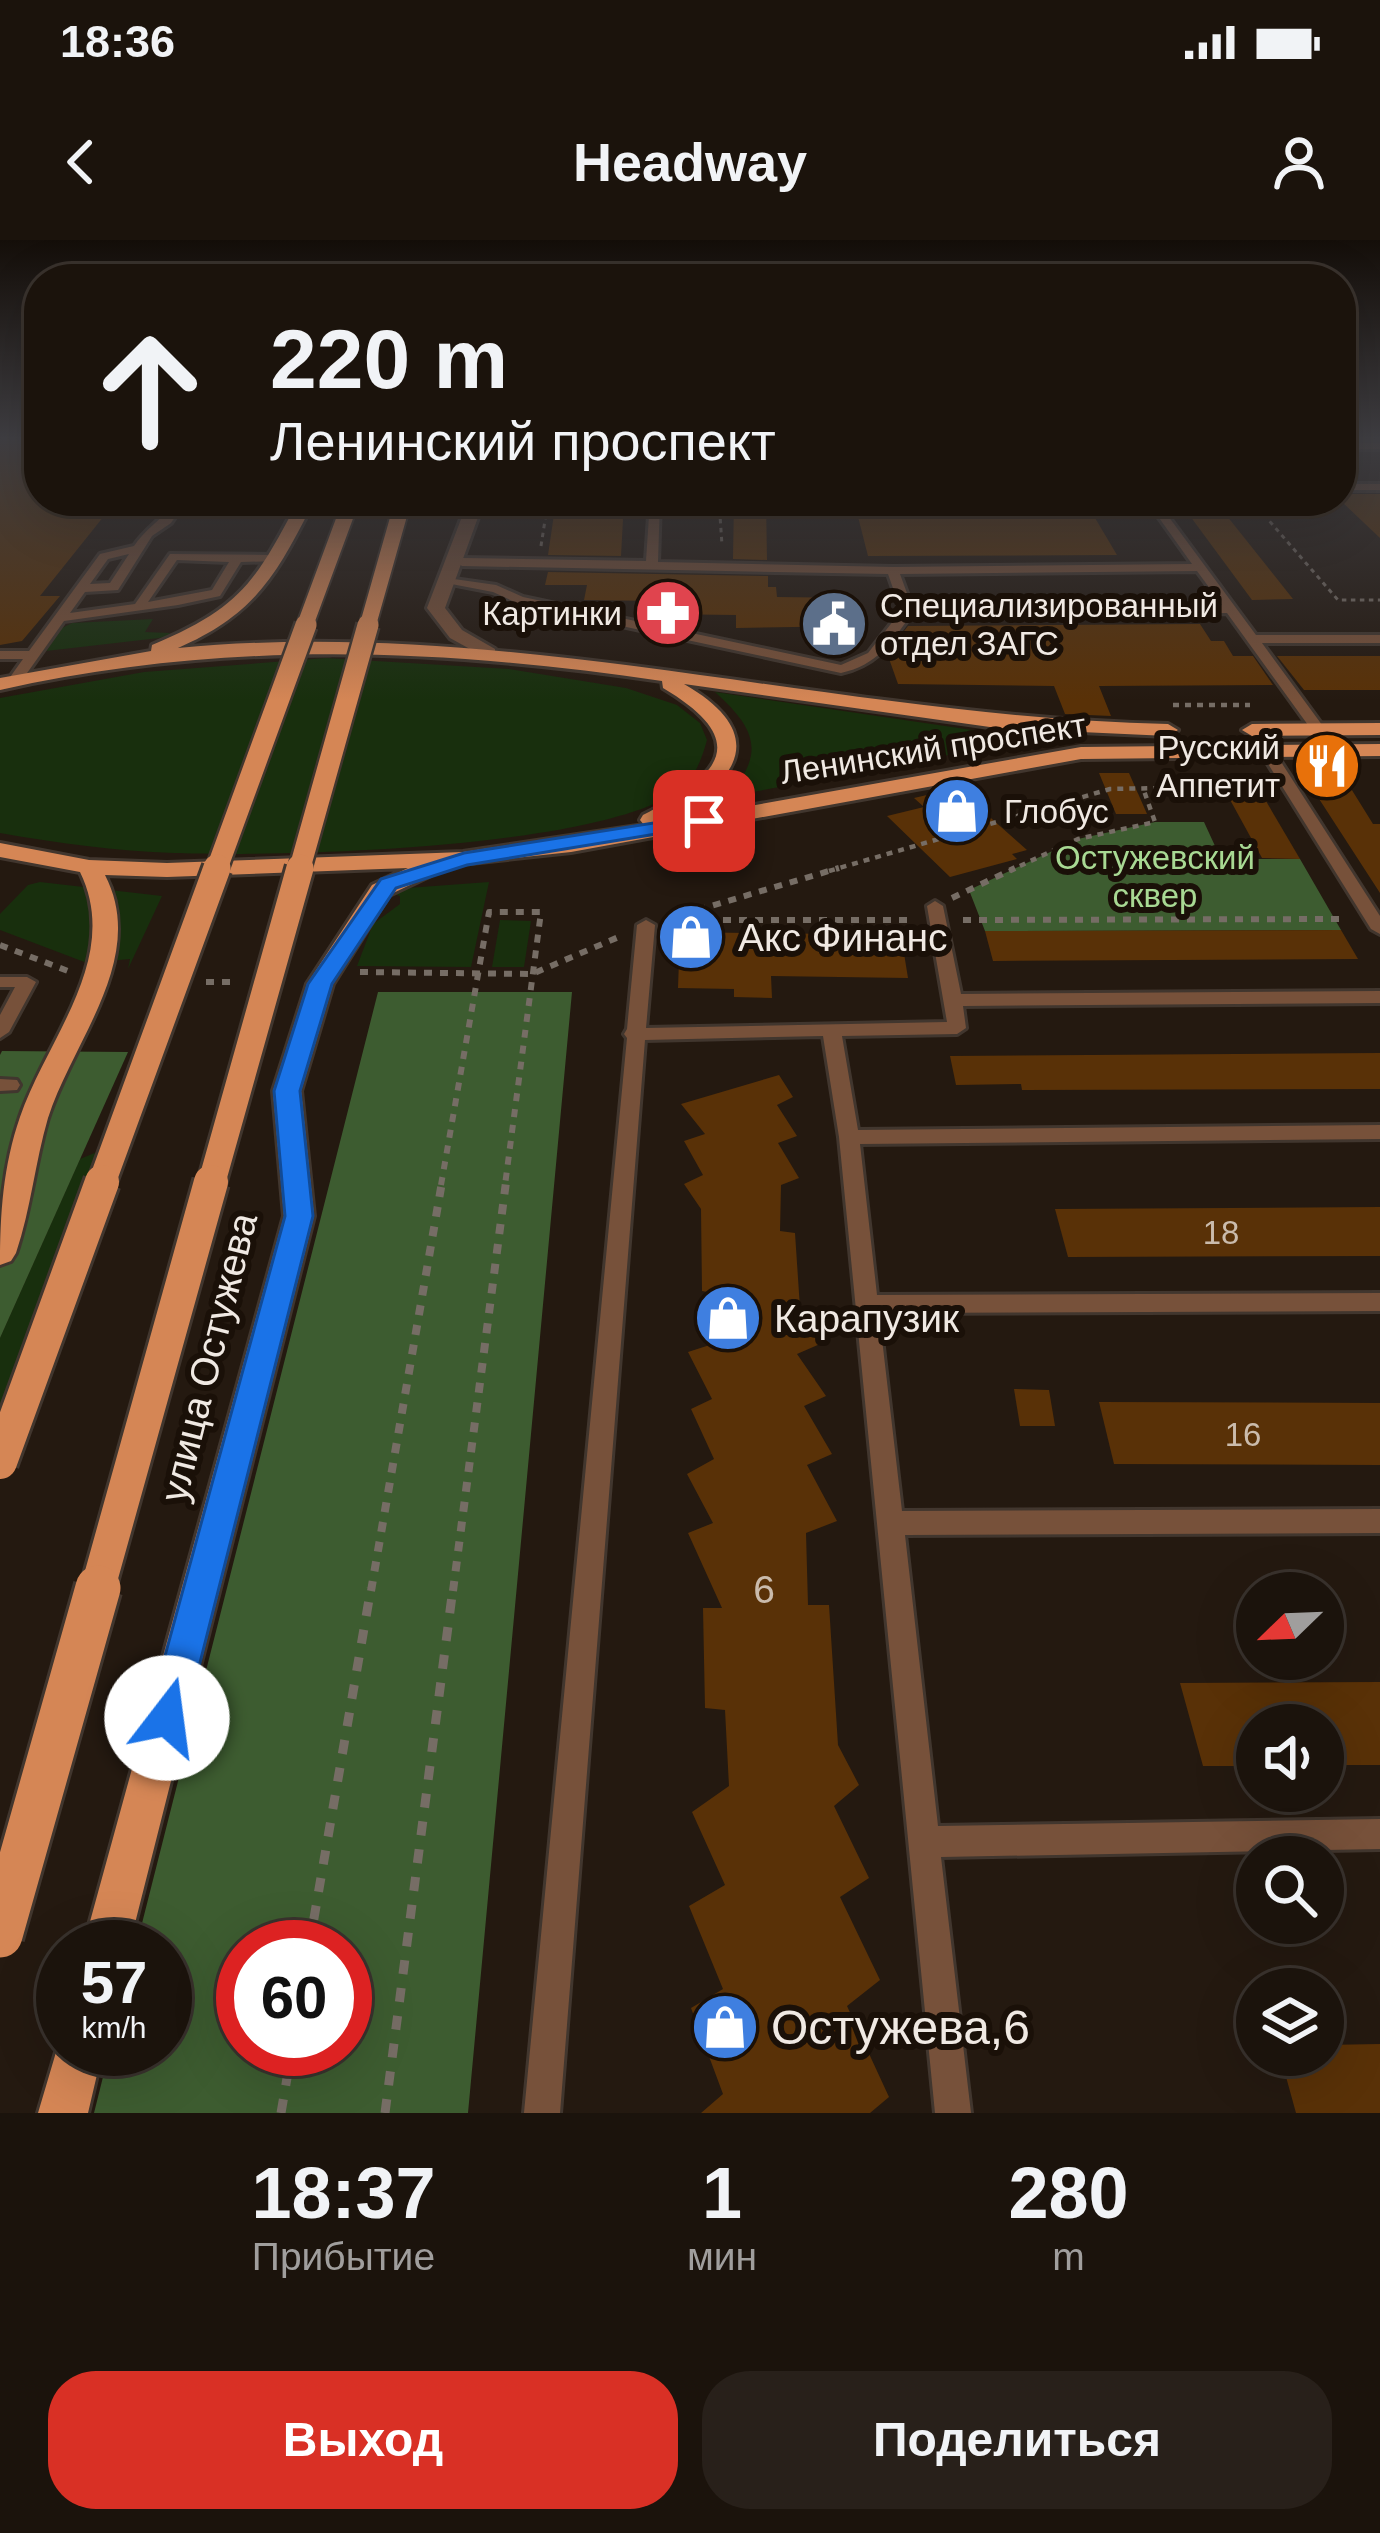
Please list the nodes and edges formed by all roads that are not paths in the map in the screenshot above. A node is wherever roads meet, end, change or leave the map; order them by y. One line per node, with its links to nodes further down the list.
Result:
1 (158, 526): 8 (lane)
2 (293, 526): 9 (main road)
3 (342, 526): 51 (main road, bridge)
4 (396, 526): 57 (main road, bridge)
5 (467, 526): 15 (street)
6 (654, 526): 12 (lane)
7 (1170, 526): 13 (lane)
8 (138, 549): 16 (lane); 16 (lane)
9 (276, 558): 10 (lane); 26 (main road)
10 (237, 559): 17 (lane); 17 (lane)
11 (462, 562): 12 (lane)
12 (652, 565): 14 (lane)
13 (1200, 567): 14 (lane); 18 (lane)
14 (893, 572): 19 (lane)
15 (447, 582): 19 (lane); 23 (street)
16 (81, 588): 20 (lane)
17 (141, 604): 20 (lane)
18 (1231, 609): 19 (lane); 21 (lane)
19 (907, 611)
20 (60, 618): 25 (lane)
21 (1252, 639): 22 (lane); 29 (lane)
22 (1380, 639)
23 (488, 652): 26 (main road, Ленинский проспект); 27 (main road, Ленинский проспект)
24 (0, 655): 25 (lane)
25 (33, 655): 28 (lane)
26 (114, 664): 28 (main road, Ленинский проспект)
27 (651, 675): 29 (main road, Ленинский проспект); 33 (main road)
28 (7, 682)
29 (1318, 729): 30 (main road, Ленинский проспект)
30 (1380, 729)
31 (1380, 750): 32 (main road, Ленинский проспект)
32 (1267, 751): 33 (main road, Ленинский проспект); 38 (lane)
33 (571, 845): 35 (main road, Ленинский проспект)
34 (0, 850): 36 (main road, Ленинский проспект)
35 (464, 859): 36 (main road, Ленинский проспект); 56 (main road, улица Остужева)
36 (89, 867): 48 (main road)
37 (936, 913): 42 (lane)
38 (1377, 924)
39 (646, 925): 45 (lane)
40 (0, 982): 44 (lane)
41 (1380, 998): 42 (lane)
42 (953, 1000): 43 (lane)
43 (832, 1031): 45 (lane); 47 (lane)
44 (0, 1032)
45 (632, 1034): 60 (lane)
46 (1380, 1132): 47 (lane)
47 (849, 1137): 50 (lane)
48 (0, 1253)
49 (1380, 1302): 50 (lane)
50 (868, 1304): 53 (lane)
51 (0, 1462)
52 (1380, 1521): 53 (lane)
53 (891, 1523): 55 (lane)
54 (1380, 1834): 55 (lane)
55 (924, 1842): 61 (lane)
56 (113, 1920)
57 (0, 1935)
58 (73, 2076): 59 (main road)
59 (63, 2113)
60 (542, 2113)
61 (953, 2113)

